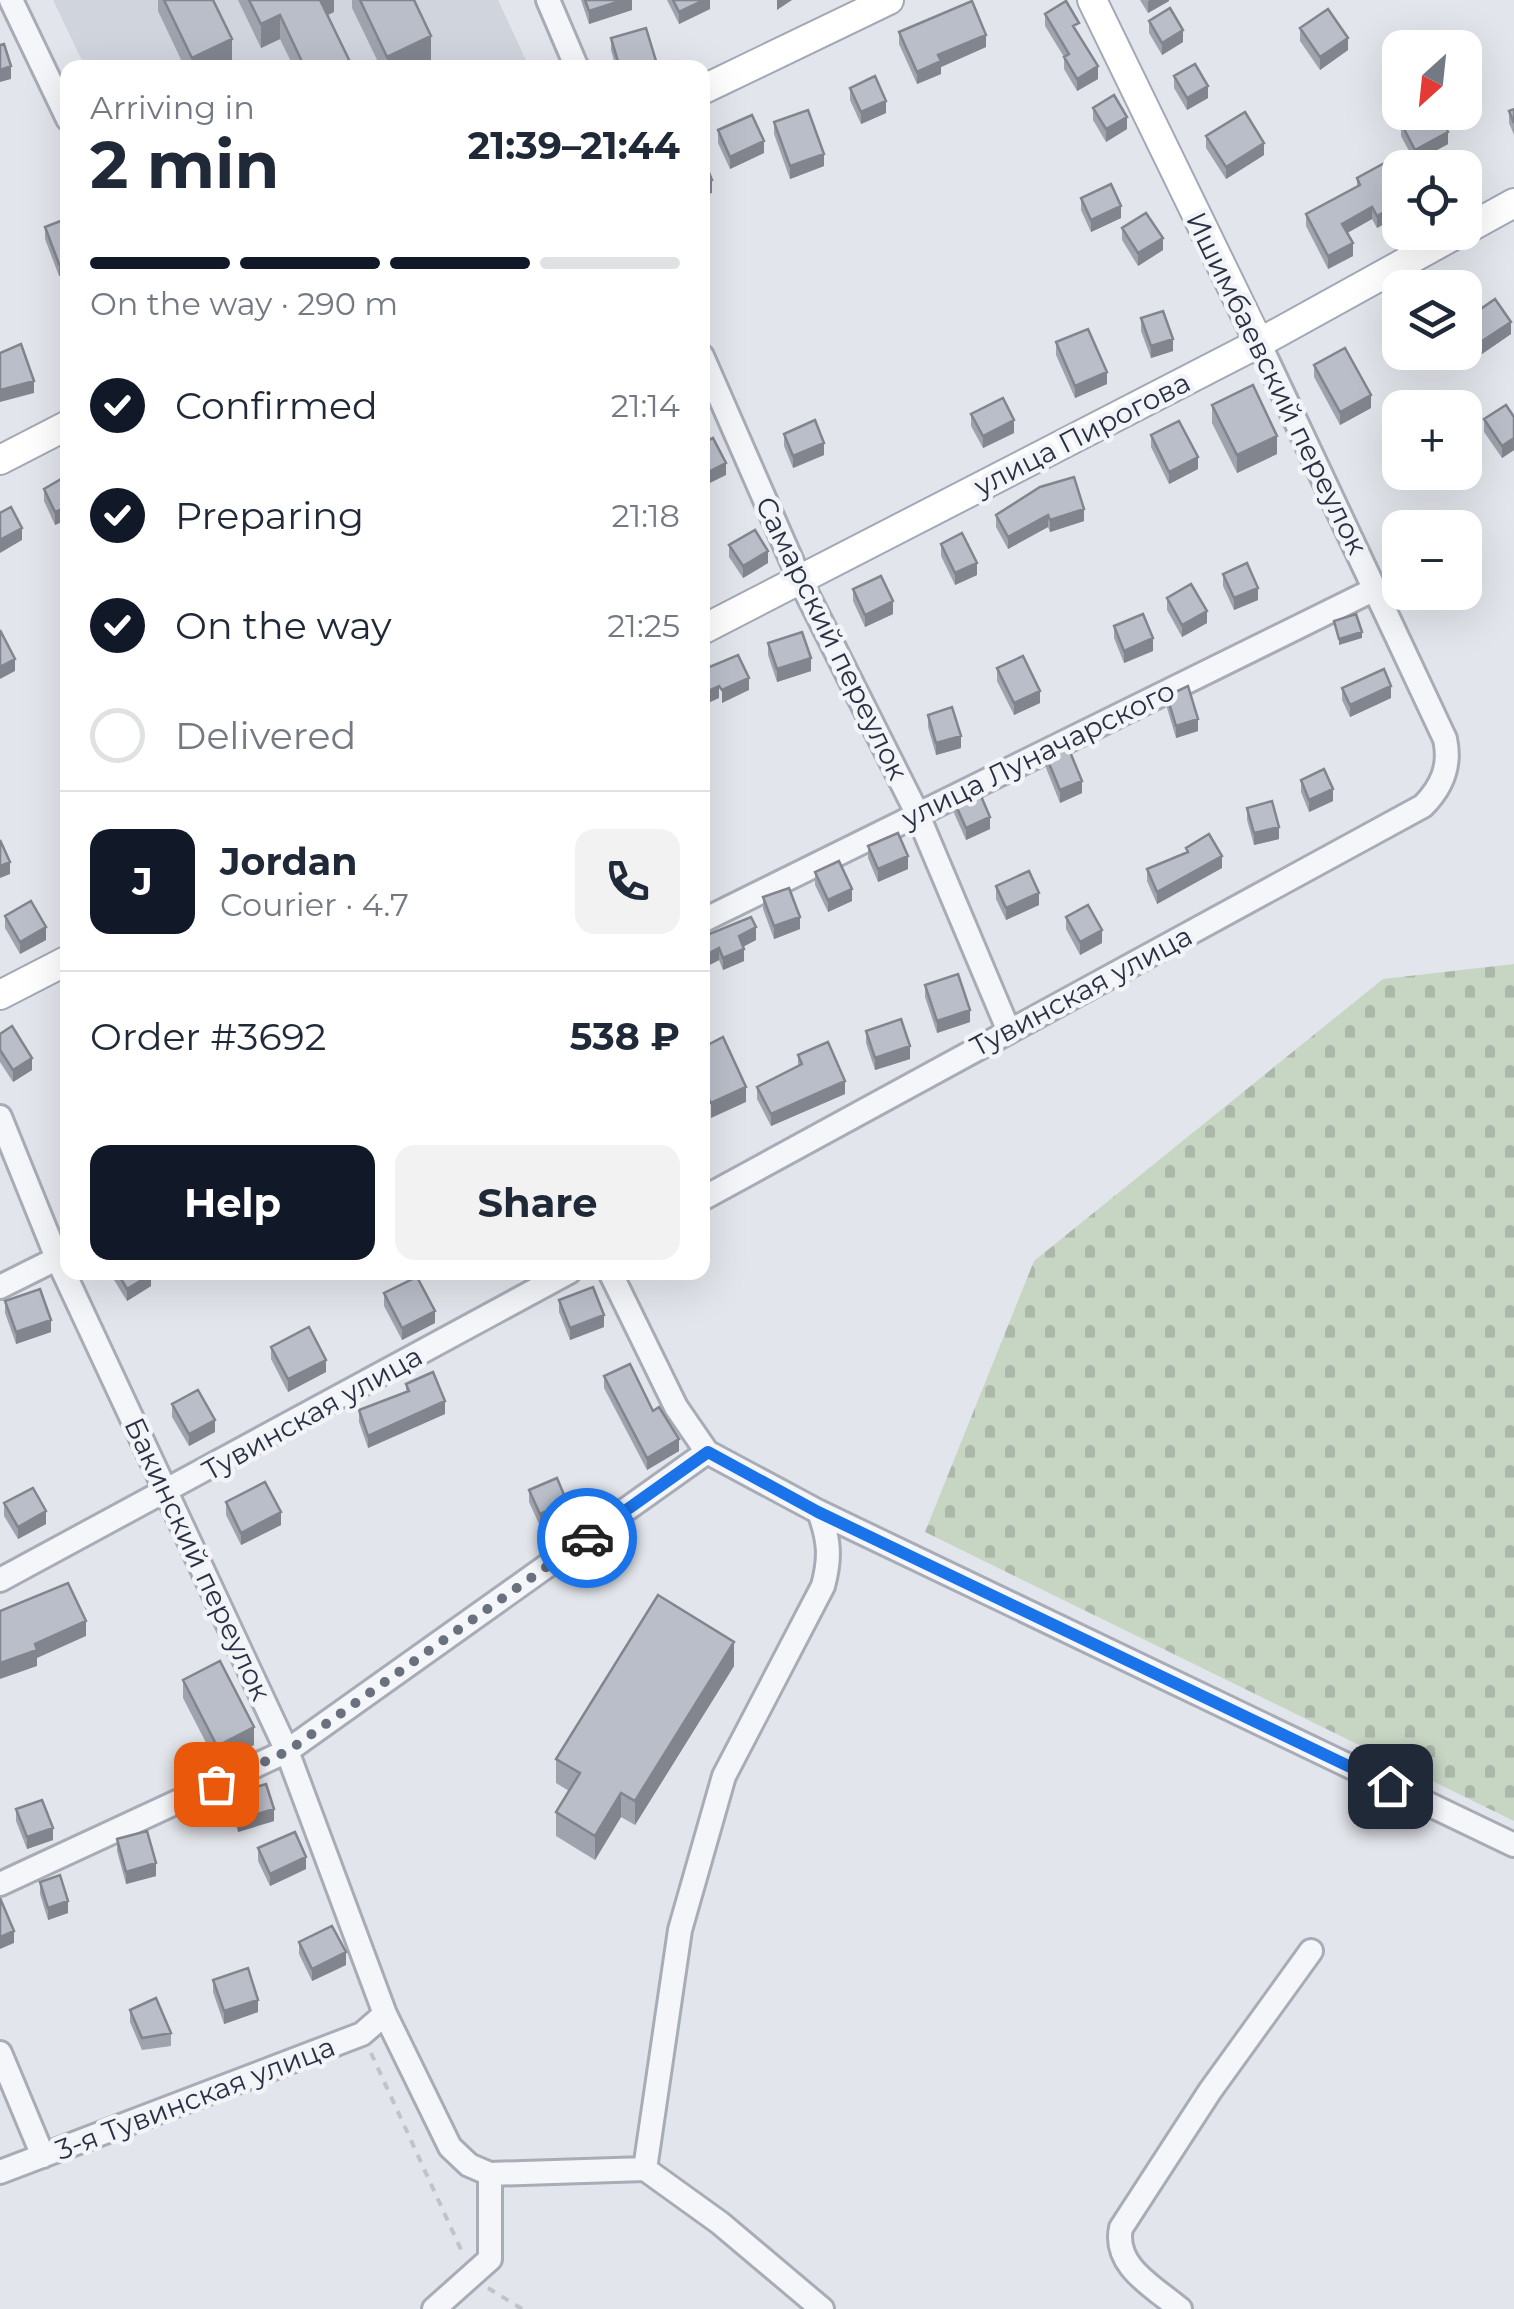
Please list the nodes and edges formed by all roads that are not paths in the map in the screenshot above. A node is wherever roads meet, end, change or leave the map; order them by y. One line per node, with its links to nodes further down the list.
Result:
1 (11, 0): 7 (street)
2 (548, 0): 5 (street)
3 (889, 0): 6 (main road)
4 (1092, 0): 11 (main road, Ишимбаевский переулок)
5 (574, 60)
6 (710, 86)
7 (60, 102)
8 (1514, 203): 9 (main road, улица Пирогова)
9 (1482, 220)
10 (1427, 250): 11 (main road, улица Пирогова)
11 (1258, 343): 15 (main road, улица Пирогова); 16 (street, Ишимбаевский переулок)
12 (710, 374): 15 (street, Самарский переулок)
13 (60, 429): 14 (main road)
14 (0, 460)
15 (800, 580): 17 (main road, улица Пирогова); 19 (street, Самарский переулок)
16 (1375, 588): 18 (street, Ишимбаевский переулок); 19 (street, улица Луначарского)
17 (710, 626)
18 (1445, 770): 23 (street, Тувинская улица)
19 (917, 813): 20 (street, улица Луначарского); 23 (street, Самарский переулок)
20 (710, 917)
21 (60, 964): 22 (main road)
22 (0, 996)
23 (1008, 1030): 25 (street, Тувинская улица)
24 (0, 1117): 26 (street, Бакинский переулок)
25 (710, 1195)
26 (60, 1251)
27 (60, 1256): 31 (street)
28 (73, 1280): 33 (street, Бакинский переулок)
29 (555, 1280): 33 (street, Тувинская улица)
30 (614, 1280): 32 (street)
31 (0, 1287)
32 (708, 1452): 34 (street); 36 (street)
33 (166, 1493): 35 (street, Тувинская улица); 36 (street, Бакинский переулок)
34 (818, 1512): 37 (street); 43 (street)
35 (0, 1580)
36 (288, 1751): 38 (street); 40 (street, Бакинский переулок)
37 (1514, 1845)
38 (0, 1884)
39 (1310, 1951): 48 (street)
40 (384, 2014): 42 (street, 3-я Тувинская улица); 45 (street, Бакинский переулок)
41 (0, 2053): 42 (street)
42 (43, 2156): 44 (street, 3-я Тувинская улица)
43 (645, 2169): 45 (street); 47 (street)
44 (0, 2172)
45 (490, 2174): 46 (street)
46 (434, 2309)
47 (822, 2309)
48 (1180, 2309)

